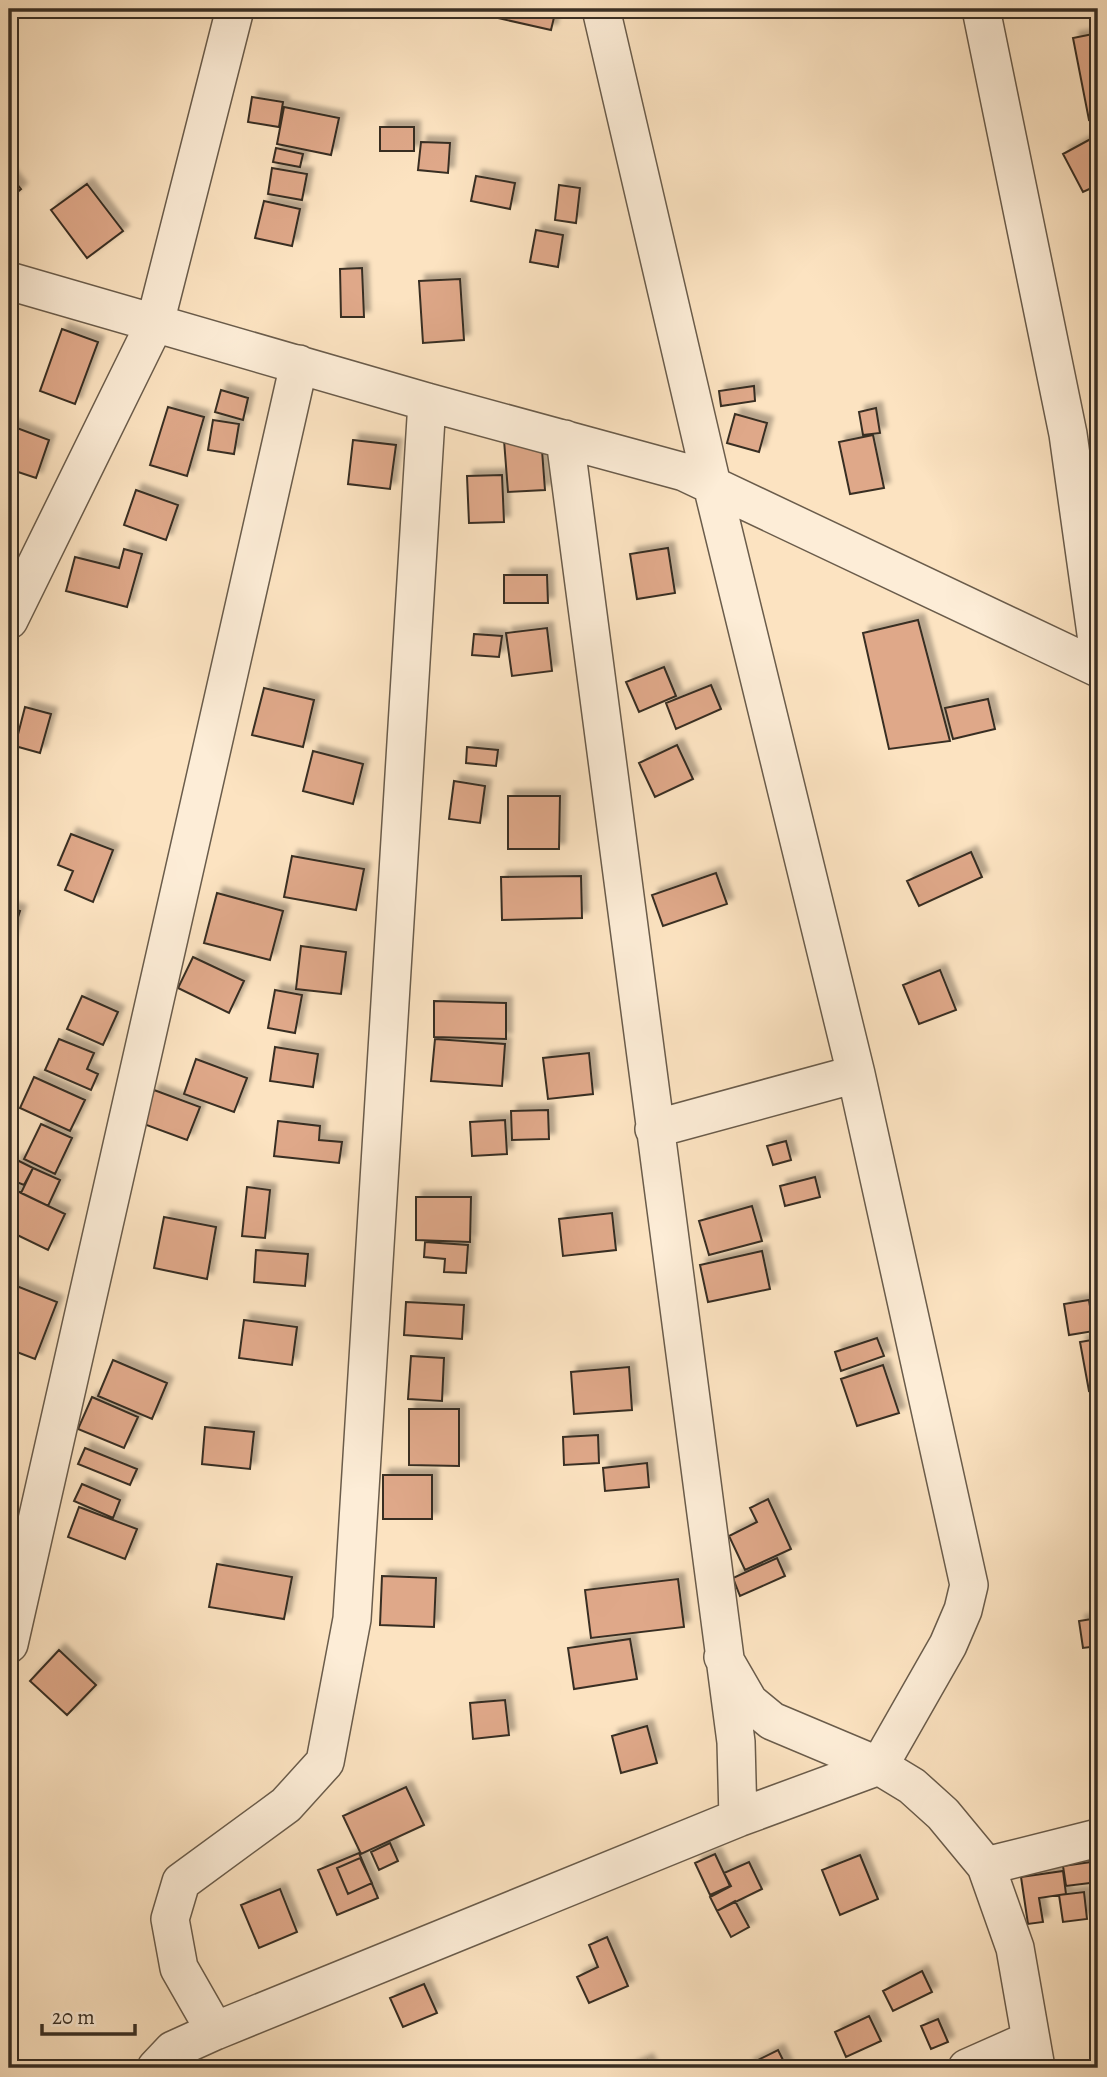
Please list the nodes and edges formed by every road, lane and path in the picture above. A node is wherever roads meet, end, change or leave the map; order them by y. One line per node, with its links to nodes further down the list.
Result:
1 (235, 9): 5 (street)
2 (601, 9): 9 (street)
3 (981, 9): 11 (street)
4 (9, 281): 5 (street)
5 (155, 323): 6 (street); 10 (street)
6 (299, 364): 7 (street); 15 (street)
7 (428, 402): 8 (street); 21 (street)
8 (565, 439): 9 (street); 14 (street)
9 (712, 485): 12 (street); 13 (street)
10 (9, 620)
11 (1098, 649)
12 (1098, 668)
13 (856, 1074): 14 (street); 17 (street)
14 (654, 1129): 16 (street)
15 (9, 1644)
16 (723, 1657): 17 (street); 18 (street)
17 (879, 1766): 18 (street); 20 (street)
18 (738, 1818): 21 (street)
19 (1098, 1838): 20 (street)
20 (986, 1866): 22 (street)
21 (215, 2031): 23 (street)
22 (1033, 2054): 24 (street)
23 (156, 2068)
24 (967, 2068)

